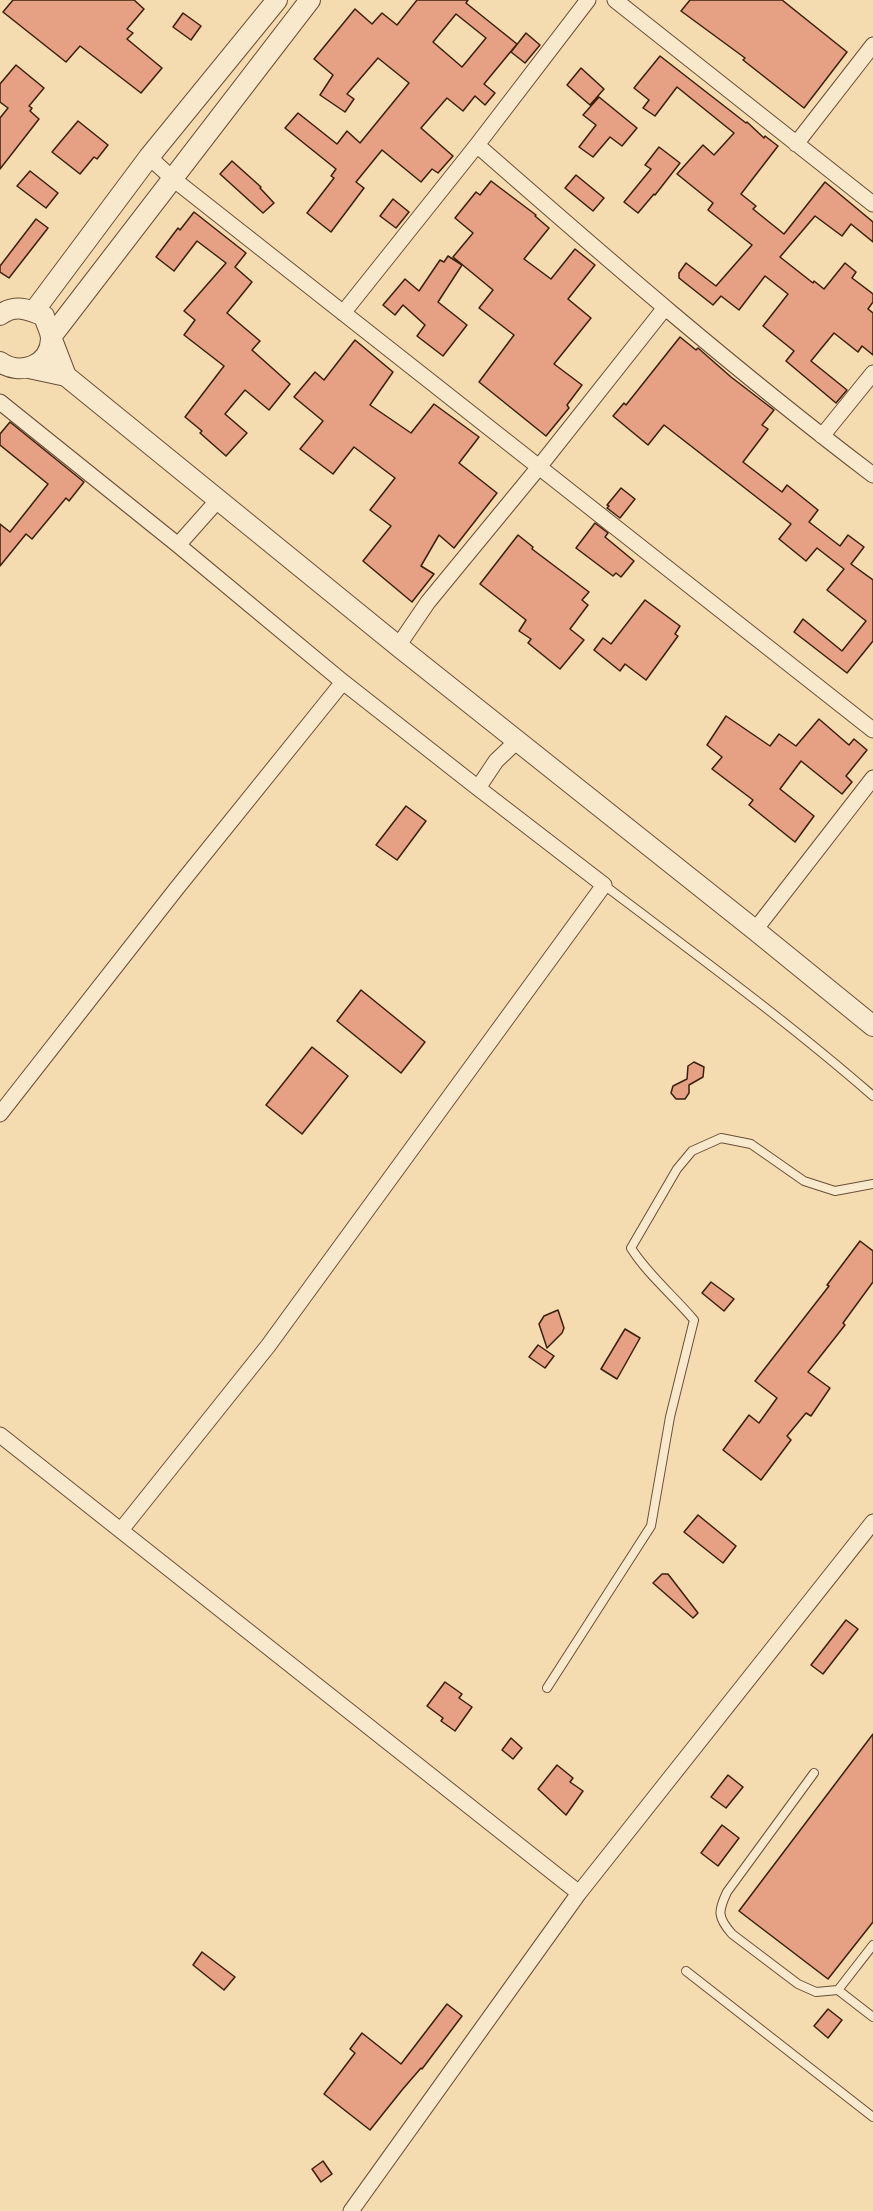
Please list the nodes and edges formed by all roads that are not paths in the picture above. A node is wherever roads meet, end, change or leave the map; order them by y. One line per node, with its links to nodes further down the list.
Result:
1 (277, 0): 8 (street)
2 (310, 0): 9 (street)
3 (588, 0): 7 (street)
4 (615, 0): 6 (street)
5 (873, 45): 6 (street)
6 (796, 144): 10 (street)
7 (477, 145): 11 (street); 14 (street)
8 (149, 157): 9 (street); 13 (street)
9 (172, 178): 14 (street); 15 (street)
10 (873, 204)
11 (664, 309): 21 (street); 22 (street)
12 (4, 310): 13 (street)
13 (34, 311): 15 (street)
14 (343, 313): 22 (street)
15 (51, 337): 17 (street); 19 (street)
16 (2, 366): 17 (street)
17 (29, 368): 19 (street)
18 (873, 373): 21 (street)
19 (66, 376): 24 (street)
20 (0, 402): 25 (street)
21 (822, 436): 23 (street)
22 (539, 467): 26 (street); 28 (street)
23 (873, 474)
24 (218, 500): 25 (street); 26 (street)
25 (182, 542): 27 (street)
26 (398, 646): 29 (street)
27 (344, 682): 31 (street); 36 (street)
28 (873, 730)
29 (517, 741): 31 (street); 33 (street)
30 (873, 778): 33 (street)
31 (481, 784): 32 (street)
32 (604, 885): 35 (lane); 40 (street)
33 (755, 930): 34 (street)
34 (873, 1026)
35 (873, 1096)
36 (0, 1114)
37 (873, 1184): 41 (lane)
38 (0, 1435): 40 (street)
39 (873, 1522): 43 (street)
40 (121, 1530): 43 (street)
41 (547, 1688)
42 (814, 1773): 46 (lane)
43 (579, 1893): 49 (street)
44 (873, 1945): 46 (lane)
45 (686, 1971): 48 (lane)
46 (838, 1990): 47 (lane)
47 (873, 2017)
48 (873, 2117)
49 (351, 2211)

